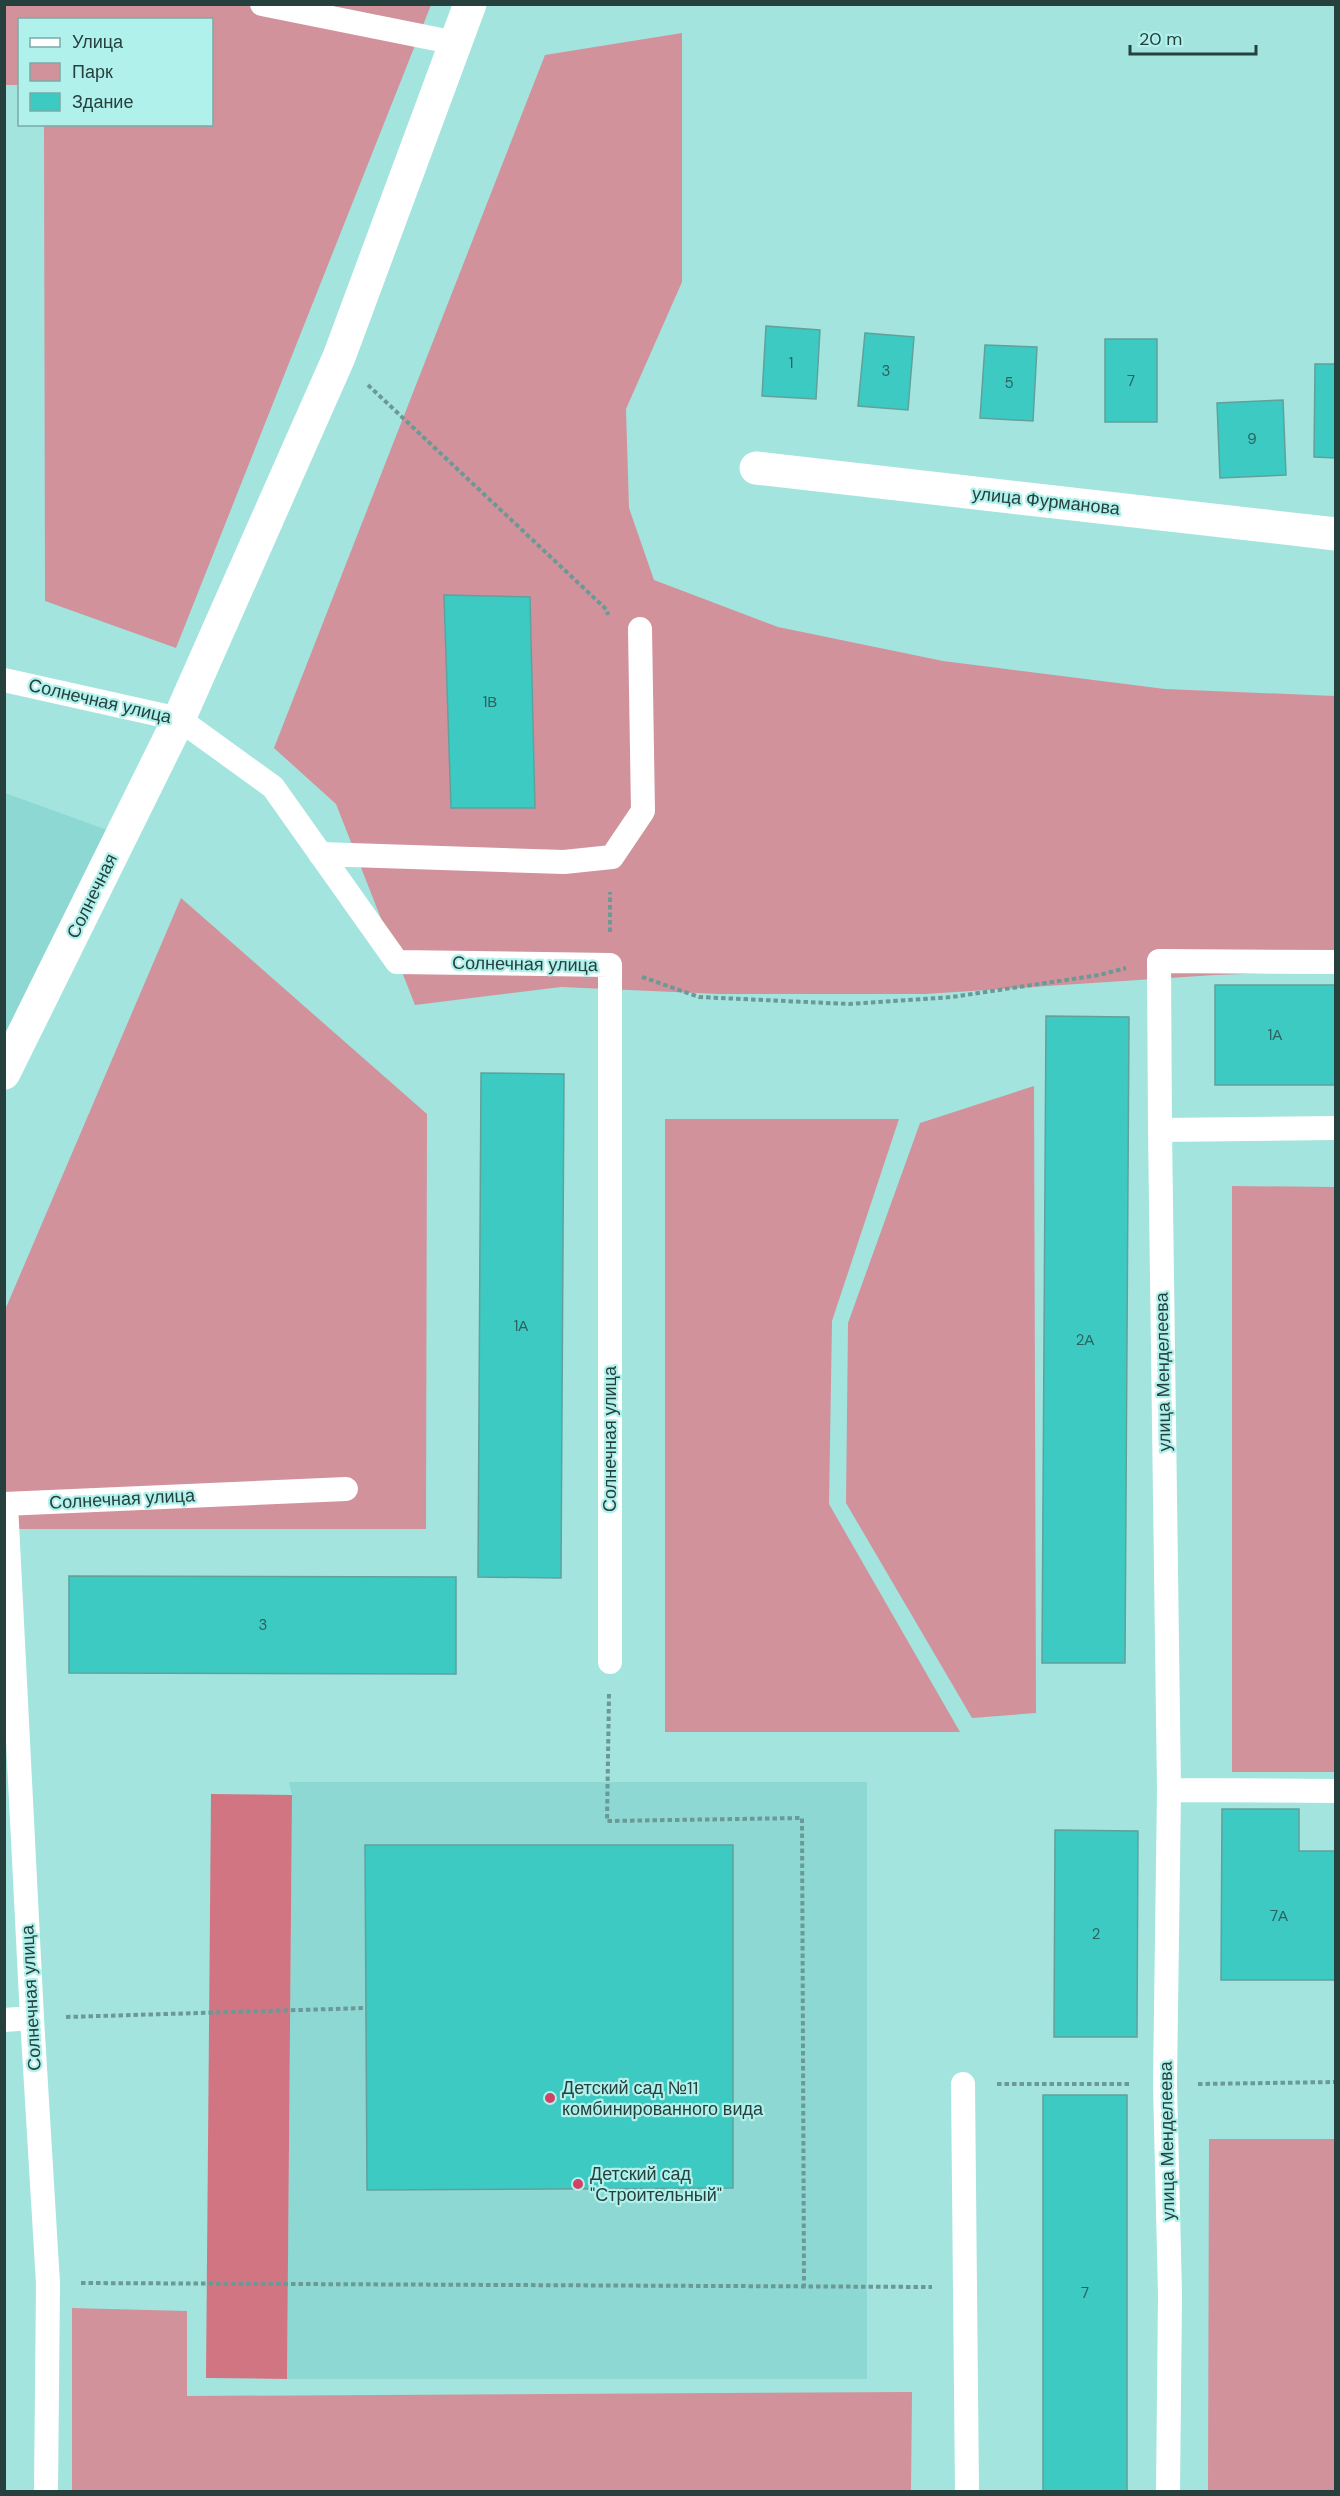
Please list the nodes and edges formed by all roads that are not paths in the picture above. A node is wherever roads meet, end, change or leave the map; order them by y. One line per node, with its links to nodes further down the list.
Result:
1 (262, 4): 3 (lane)
2 (470, 4): 3 (street, Солнечная)
3 (456, 43): 8 (street, Солнечная)
4 (756, 468): 5 (street, улица Фурманова)
5 (1335, 534)
6 (640, 629): 9 (lane)
7 (4, 680): 8 (lane, Солнечная улица)
8 (178, 719): 9 (lane, Солнечная улица); 11 (street, Солнечная)
9 (320, 854): 16 (lane, Солнечная улица)
10 (1335, 962): 13 (lane, улица Менделеева)
11 (4, 1073)
12 (1335, 1128): 13 (lane)
13 (1160, 1130): 17 (lane, улица Менделеева)
14 (346, 1489): 15 (lane, Солнечная улица)
15 (5, 1504): 19 (lane, Солнечная улица)
16 (610, 1662)
17 (1168, 1790): 18 (lane); 24 (lane, улица Менделеева)
18 (1335, 1791)
19 (32, 2018): 20 (lane); 22 (lane, Солнечная улица)
20 (4, 2020)
21 (963, 2084): 23 (lane)
22 (46, 2492)
23 (966, 2492)
24 (1168, 2492)

